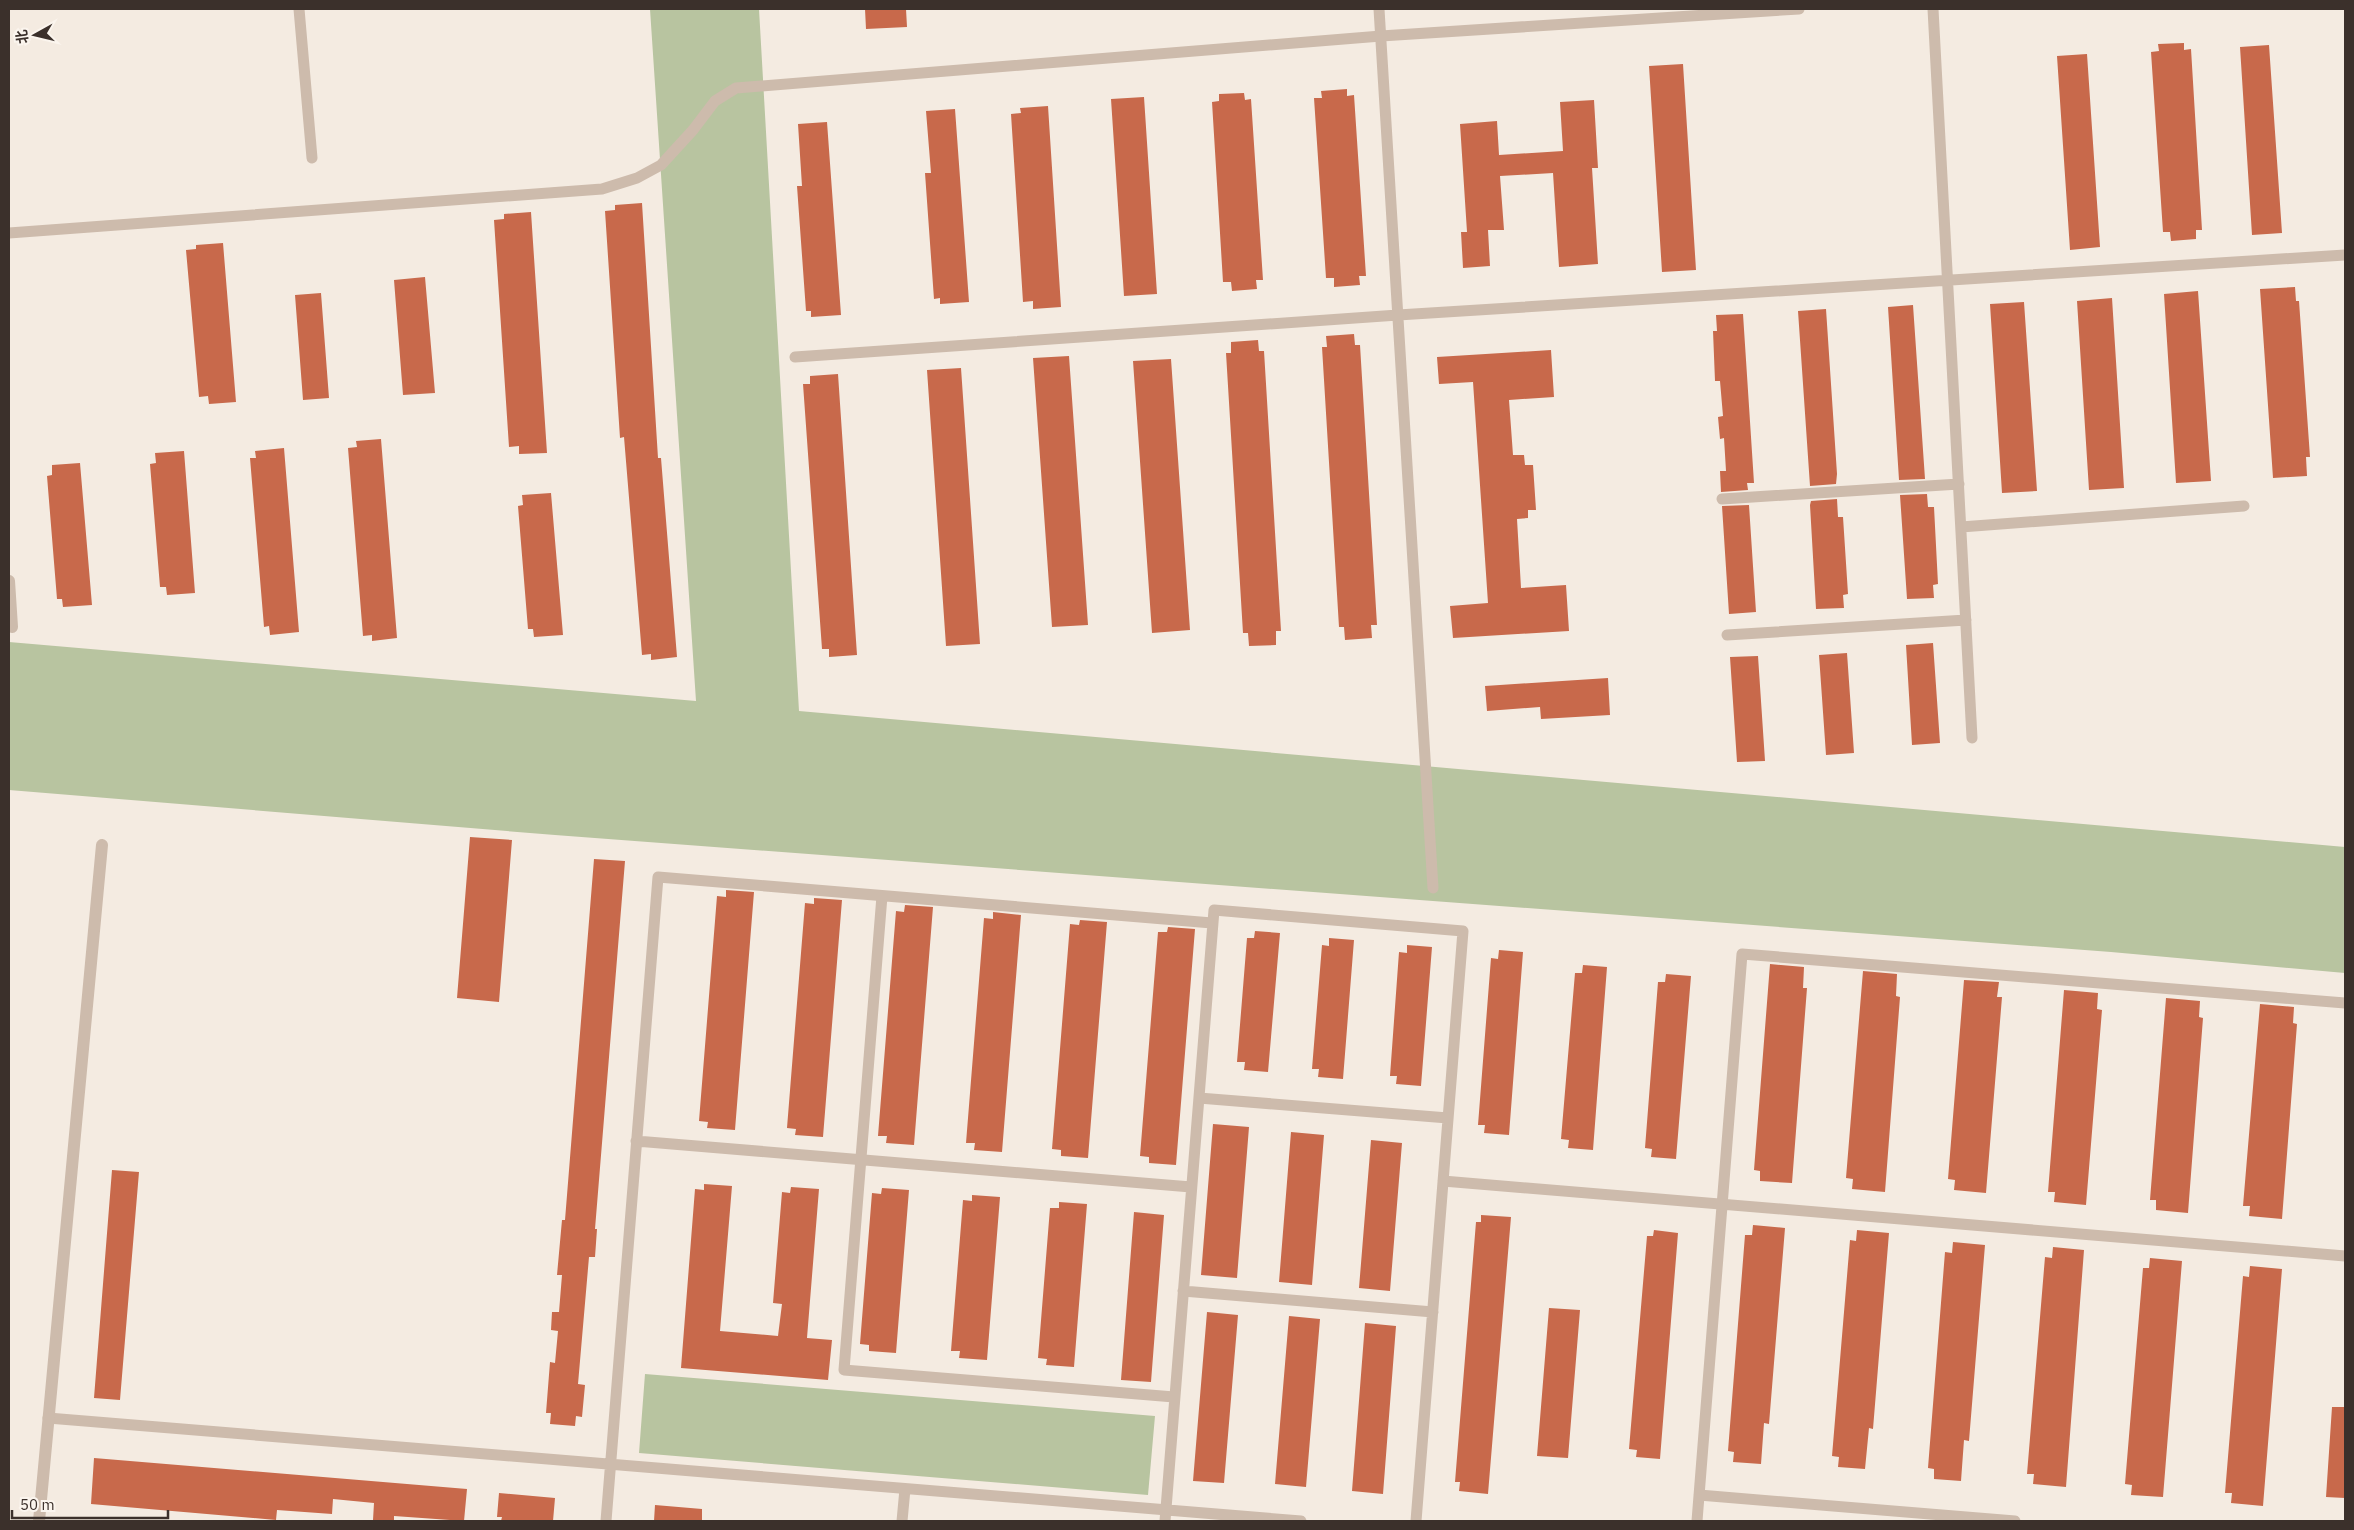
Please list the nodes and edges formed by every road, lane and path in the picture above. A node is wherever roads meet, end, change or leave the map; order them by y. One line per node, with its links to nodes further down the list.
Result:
1 (299, 9): 6 (lane)
2 (1379, 9): 5 (lane)
3 (1800, 9): 5 (lane)
4 (1933, 9): 9 (lane)
5 (1381, 36): 7 (lane); 10 (lane)
6 (312, 158)
7 (9, 233)
8 (2345, 255): 9 (lane)
9 (1948, 280): 10 (lane); 12 (lane)
10 (1398, 315): 11 (lane); 22 (lane)
11 (795, 356)
12 (1959, 484): 13 (lane); 15 (lane)
13 (1722, 499)
14 (2244, 506): 15 (lane)
15 (1961, 528): 17 (lane)
16 (9, 581): 18 (street)
17 (1966, 620): 19 (lane); 20 (lane)
18 (12, 627)
19 (1727, 635)
20 (1972, 738)
21 (102, 845): 37 (street)
22 (1433, 888)
23 (882, 896): 24 (lane); 28 (lane); 29 (lane)
24 (1212, 923): 26 (lane); 27 (lane)
25 (2345, 1003): 32 (lane)
26 (1198, 1098): 27 (lane); 31 (lane)
27 (1448, 1118): 30 (lane)
28 (636, 1141): 29 (lane); 38 (lane)
29 (860, 1160): 31 (lane); 36 (lane)
30 (1443, 1181): 32 (lane); 35 (lane)
31 (1192, 1187): 34 (lane)
32 (1722, 1204): 33 (lane); 40 (lane)
33 (2345, 1256)
34 (1183, 1291): 35 (lane); 36 (lane)
35 (1432, 1312): 46 (lane)
36 (1174, 1397): 41 (lane)
37 (48, 1418): 38 (lane); 42 (street)
38 (610, 1465): 39 (lane); 43 (lane)
39 (905, 1489): 41 (lane); 44 (lane)
40 (1699, 1495): 47 (lane); 48 (lane)
41 (1165, 1516): 45 (lane)
42 (38, 1521)
43 (606, 1521)
44 (902, 1521)
45 (1301, 1521)
46 (1416, 1521)
47 (1697, 1521)
48 (2014, 1521)

